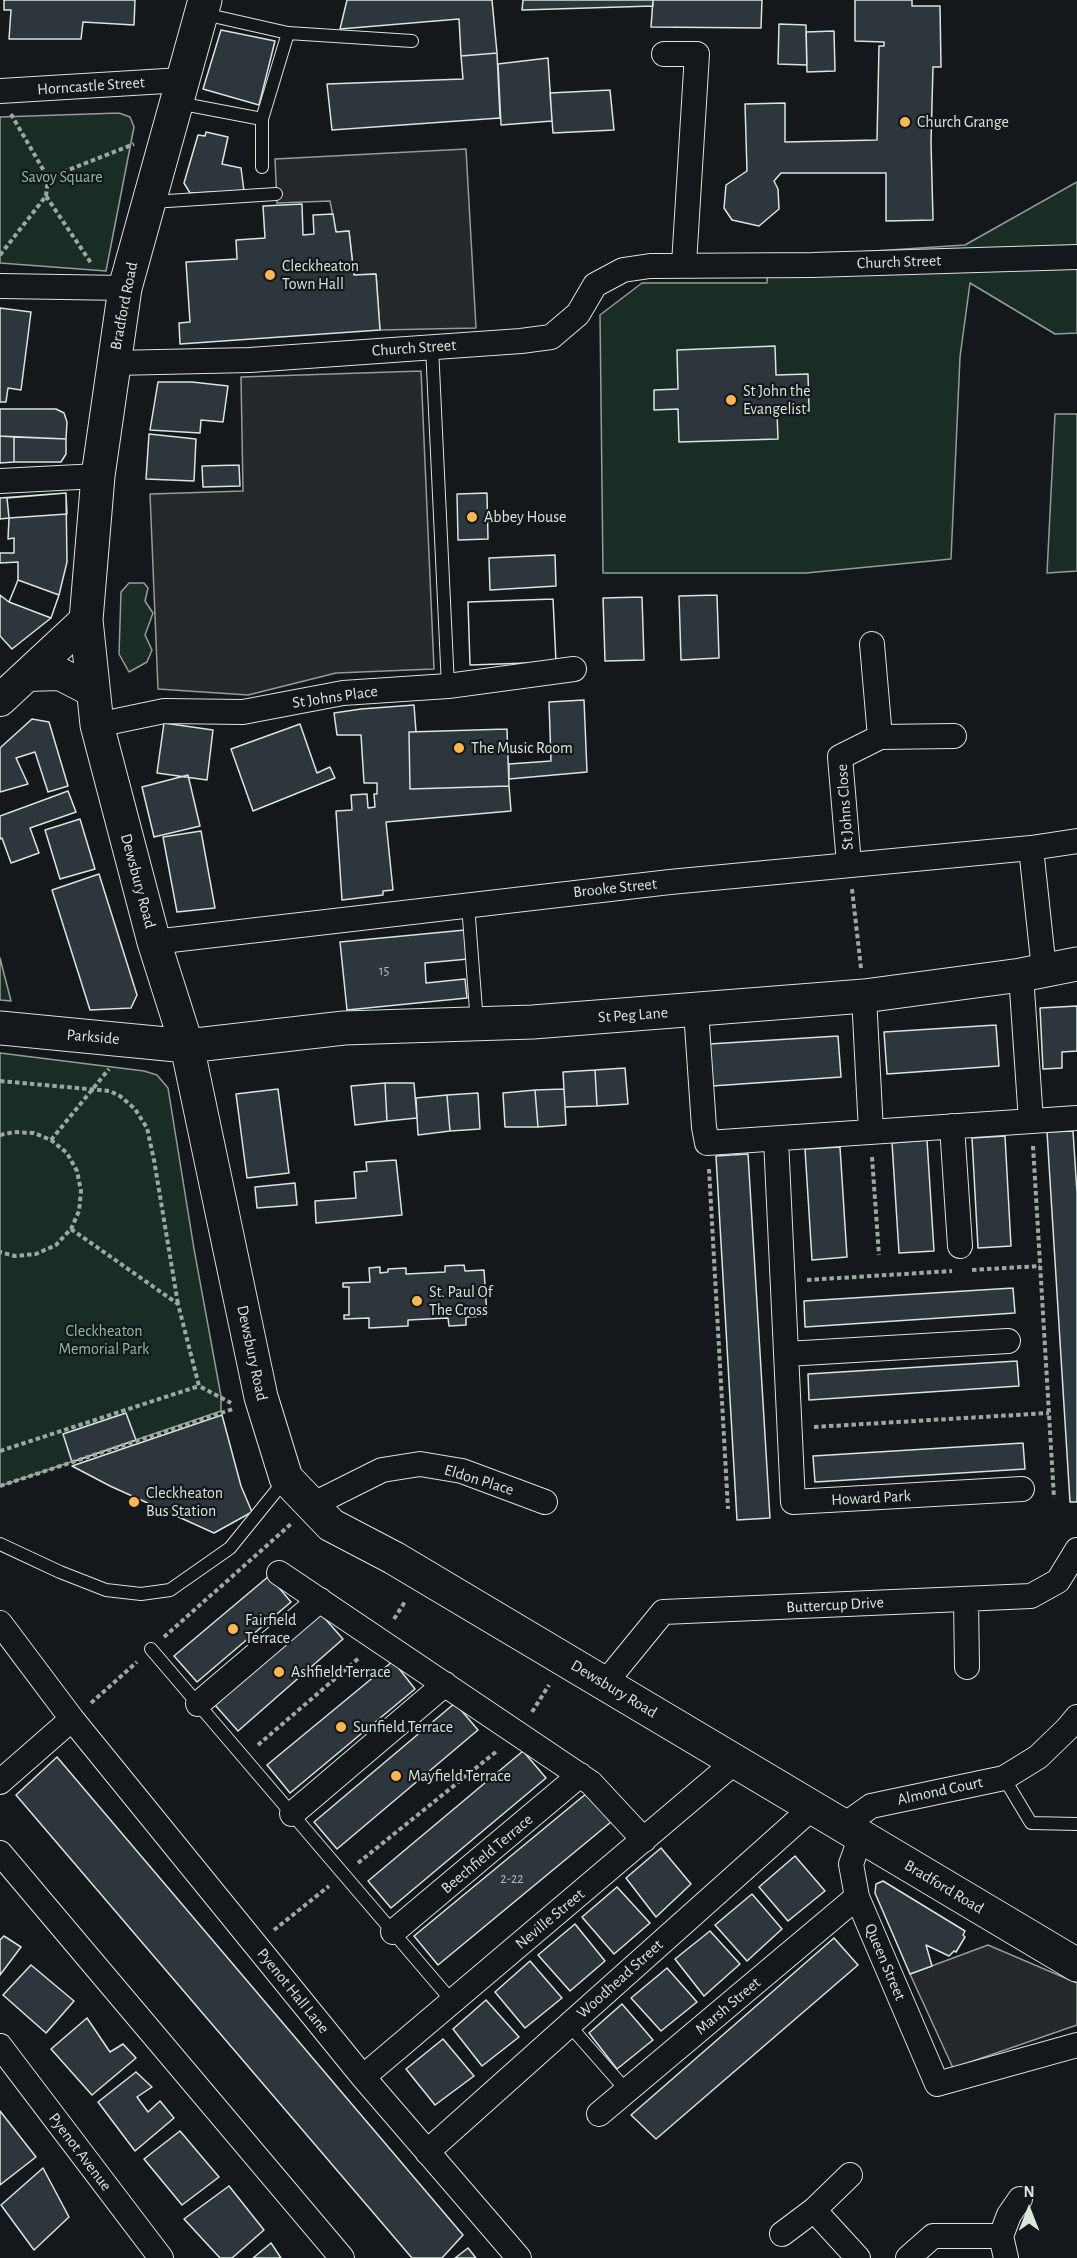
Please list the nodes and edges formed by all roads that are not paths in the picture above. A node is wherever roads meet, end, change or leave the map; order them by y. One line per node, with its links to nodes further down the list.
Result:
1 (204, 7): 2 (lane); 6 (main road, Bradford Road)
2 (288, 33): 3 (lane); 7 (lane)
3 (412, 41)
4 (664, 54): 12 (street)
5 (4, 100): 6 (street, Horncastle Street)
6 (176, 104): 7 (lane); 10 (main road, Bradford Road)
7 (262, 119): 8 (lane)
8 (262, 167)
9 (276, 194): 10 (lane)
10 (147, 203): 14 (main road, Bradford Road)
11 (1077, 257): 12 (street, Church Street)
12 (684, 264): 15 (street, Church Street)
13 (0, 286): 14 (street)
14 (116, 288): 16 (main road, Bradford Road)
15 (432, 347): 16 (street, Church Street); 23 (lane)
16 (114, 363): 17 (main road, Bradford Road)
17 (98, 476): 18 (street); 19 (main road, Bradford Road)
18 (0, 481)
19 (86, 620): 22 (street); 24 (main road, Dewsbury Road)
20 (872, 644): 28 (street)
21 (574, 669): 23 (street, St Johns Place)
22 (27, 675): 24 (street); 25 (street)
23 (448, 686): 26 (street, St Johns Place)
24 (93, 691): 26 (main road, Dewsbury Road)
25 (0, 700)
26 (97, 725): 33 (main road, Dewsbury Road)
27 (954, 736): 28 (street, St Johns Close)
28 (880, 737): 31 (street, St Johns Close)
29 (1077, 841): 30 (street, Brooke Street)
30 (1031, 848): 31 (street, Brooke Street); 35 (street)
31 (849, 864): 32 (street, Brooke Street)
32 (468, 904): 33 (street, Brooke Street); 38 (lane)
33 (154, 942): 40 (main road, Dewsbury Road)
34 (1077, 964): 35 (main road, St Peg Lane)
35 (1033, 973): 36 (main road, St Peg Lane); 42 (street)
36 (864, 996): 37 (main road, St Peg Lane); 44 (street)
37 (696, 1011): 38 (main road, St Peg Lane); 45 (street)
38 (477, 1024): 40 (main road, St Peg Lane)
39 (0, 1029): 40 (main road, Parkside)
40 (187, 1046): 49 (main road, Dewsbury Road)
41 (1077, 1118): 42 (street)
42 (1031, 1121): 43 (street)
43 (952, 1126): 44 (street); 46 (street)
44 (871, 1132): 45 (street)
45 (776, 1139): 48 (street, Howard Park)
46 (960, 1246)
47 (1008, 1341): 48 (street)
48 (786, 1354): 50 (street, Howard Park)
49 (286, 1478): 52 (main road, Dewsbury Road); 53 (lane)
50 (1022, 1489)
51 (545, 1502): 52 (street, Eldon Place)
52 (312, 1505): 61 (main road, Dewsbury Road)
53 (0, 1544)
54 (1077, 1550): 57 (street, Buttercup Drive)
55 (279, 1573): 56 (street)
56 (320, 1600): 62 (street); 63 (street)
57 (966, 1600): 60 (street); 61 (street, Buttercup Drive)
58 (0, 1623): 65 (street, Pyenot Hall Lane)
59 (151, 1649): 63 (lane)
60 (967, 1667)
61 (605, 1683): 66 (main road, Dewsbury Road)
62 (446, 1684): 67 (street); 71 (street)
63 (198, 1704): 71 (lane)
64 (1077, 1717): 68 (street, Almond Court)
65 (72, 1719): 69 (street); 83 (street, Pyenot Hall Lane)
66 (736, 1761): 70 (main road, Dewsbury Road); 74 (street, Neville Street)
67 (580, 1775): 74 (street); 77 (street, Beechfield Terrace)
68 (1004, 1778): 72 (lane); 73 (street, Almond Court)
69 (0, 1782)
70 (813, 1807): 73 (main road, Bradford Road); 80 (street, Woodhead Street)
71 (292, 1814): 77 (lane)
72 (1077, 1824)
73 (852, 1831): 76 (street, Queen Street); 78 (main road, Bradford Road)
74 (644, 1840): 79 (street, Neville Street)
75 (0, 1853): 93 (street)
76 (857, 1897): 81 (street, Queen Street); 84 (street, Marsh Street)
77 (393, 1932): 79 (lane)
78 (1077, 1965)
79 (453, 2001): 83 (street, Neville Street)
80 (569, 2025): 84 (lane); 86 (street, Woodhead Street)
81 (1077, 2044)
82 (0, 2046): 92 (street, Pyenot Avenue)
83 (363, 2077): 86 (street, Pyenot Hall Lane)
84 (627, 2091): 85 (street, Marsh Street)
85 (599, 2114)
86 (427, 2152): 94 (street, Pyenot Hall Lane)
87 (850, 2175): 89 (street)
88 (1020, 2199): 91 (street)
89 (814, 2210): 90 (street); 95 (street)
90 (782, 2234)
91 (1003, 2247): 96 (street)
92 (160, 2258)
93 (342, 2258)
94 (519, 2258)
95 (858, 2258)
96 (908, 2258)

